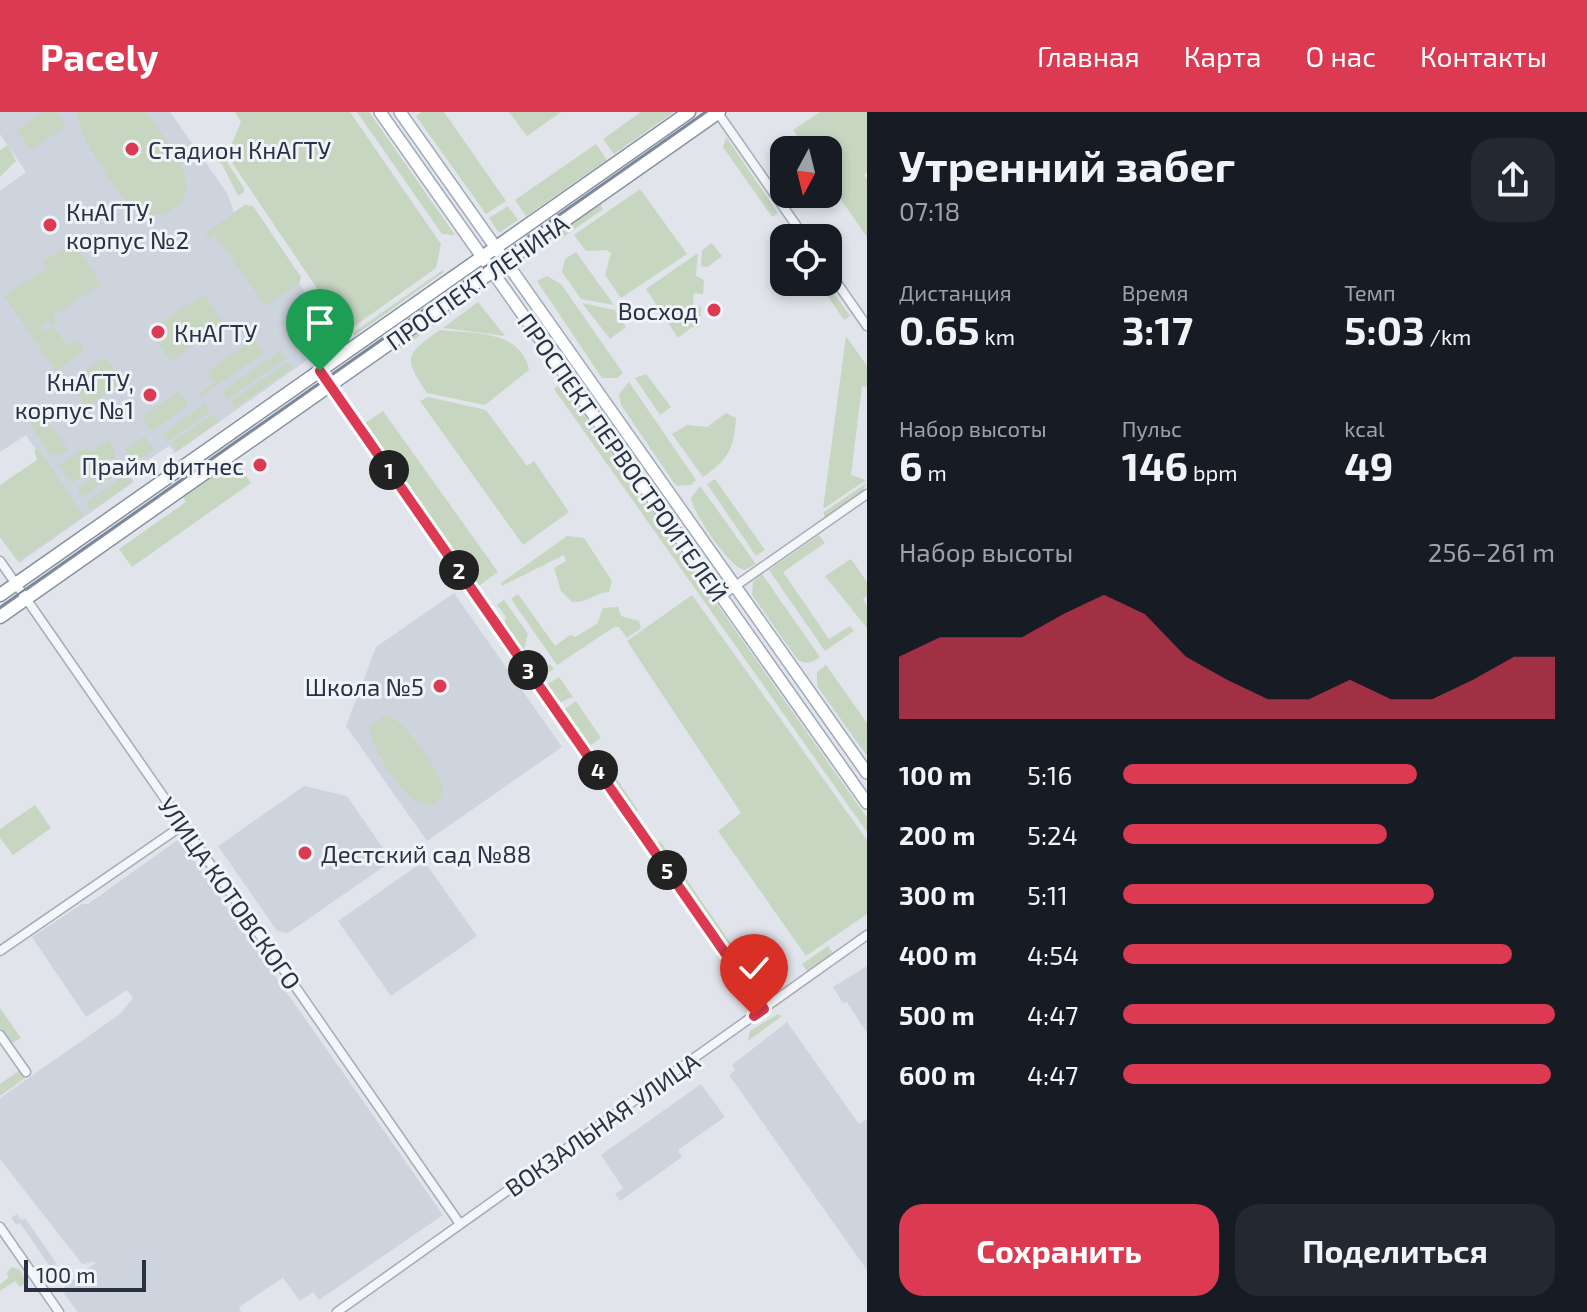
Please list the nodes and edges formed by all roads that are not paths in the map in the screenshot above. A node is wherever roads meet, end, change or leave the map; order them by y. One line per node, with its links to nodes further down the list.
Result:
1 (400, 112): 6 (main road, ПРОСПЕКТ ПЕРВОСТРОИТЕЛЕЙ)
2 (689, 112): 6 (highway, ПРОСПЕКТ ЛЕНИНА)
3 (718, 112): 5 (street); 8 (highway, ПРОСПЕКТ ЛЕНИНА)
4 (385, 114): 7 (main road, ПРОСПЕКТ ПЕРВОСТРОИТЕЛЕЙ)
5 (795, 224)
6 (495, 248): 7 (highway, ПРОСПЕКТ ЛЕНИНА); 8 (main road, ПРОСПЕКТ ПЕРВОСТРОИТЕЛЕЙ)
7 (482, 257): 9 (main road, ПРОСПЕКТ ПЕРВОСТРОИТЕЛЕЙ); 12 (highway, ПРОСПЕКТ ЛЕНИНА)
8 (506, 263): 9 (highway, ПРОСПЕКТ ЛЕНИНА); 14 (main road, ПРОСПЕКТ ПЕРВОСТРОИТЕЛЕЙ)
9 (492, 272): 13 (highway, ПРОСПЕКТ ЛЕНИНА); 15 (main road, ПРОСПЕКТ ПЕРВОСТРОИТЕЛЕЙ)
10 (842, 290): 11 (street)
11 (867, 326)
12 (320, 371): 13 (street); 18 (highway, ПРОСПЕКТ ЛЕНИНА)
13 (334, 391): 22 (highway, ПРОСПЕКТ ЛЕНИНА); 29 (street)
14 (600, 394): 15 (main road); 19 (main road, ПРОСПЕКТ ПЕРВОСТРОИТЕЛЕЙ)
15 (586, 403): 21 (main road, ПРОСПЕКТ ПЕРВОСТРОИТЕЛЕЙ)
16 (867, 494): 19 (street)
17 (0, 561): 18 (street, УЛИЦА КОТОВСКОГО)
18 (16, 584): 20 (highway, ПРОСПЕКТ ЛЕНИНА); 22 (street, УЛИЦА КОТОВСКОГО)
19 (735, 586): 21 (street); 24 (main road, ПРОСПЕКТ ПЕРВОСТРОИТЕЛЕЙ)
20 (0, 595)
21 (721, 596): 25 (main road, ПРОСПЕКТ ПЕРВОСТРОИТЕЛЕЙ)
22 (26, 599): 23 (highway, ПРОСПЕКТ ЛЕНИНА); 26 (street, УЛИЦА КОТОВСКОГО)
23 (0, 617)
24 (867, 773)
25 (867, 803)
26 (183, 825): 28 (street); 32 (street, УЛИЦА КОТОВСКОГО)
27 (867, 935): 29 (street, ВОКЗАЛЬНАЯ УЛИЦА)
28 (0, 951)
29 (764, 1009): 32 (street, ВОКЗАЛЬНАЯ УЛИЦА)
30 (0, 1035): 31 (street)
31 (26, 1072)
32 (460, 1224): 35 (street, ВОКЗАЛЬНАЯ УЛИЦА)
33 (0, 1227): 34 (street)
34 (59, 1312)
35 (337, 1312)

